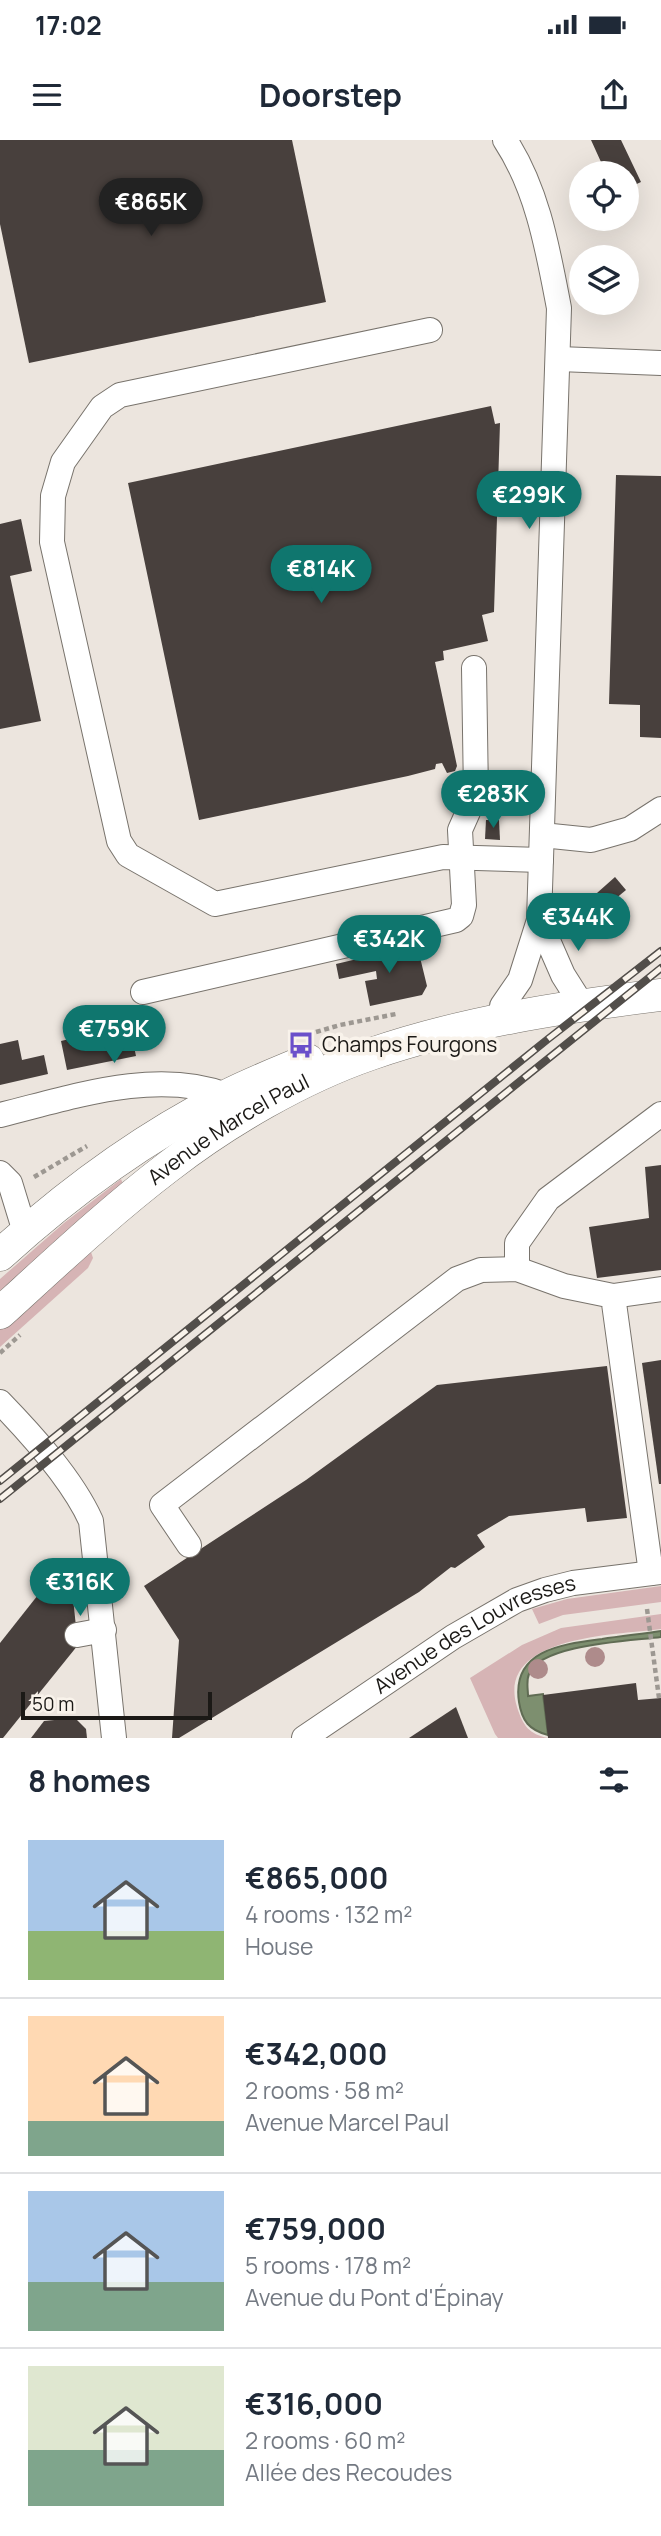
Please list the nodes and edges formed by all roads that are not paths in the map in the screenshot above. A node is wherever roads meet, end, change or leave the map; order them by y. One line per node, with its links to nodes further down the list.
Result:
1 (505, 140): 3 (street)
2 (430, 330): 8 (street)
3 (559, 359): 4 (street); 7 (street)
4 (661, 363)
5 (474, 668): 8 (street)
6 (661, 809): 7 (street)
7 (542, 835): 9 (street)
8 (461, 857): 9 (street); 11 (street)
9 (541, 860): 10 (street)
10 (539, 920): 13 (street); 14 (street)
11 (143, 992)
12 (661, 995): 13 (main road, Avenue Marcel Paul)
13 (582, 1005): 14 (main road, Avenue Marcel Paul); 24 (main road, Avenue Marcel Paul)
14 (502, 1006): 15 (main road, Avenue Marcel Paul)
15 (226, 1095): 17 (street); 19 (main road, Avenue Marcel Paul)
16 (661, 1114): 21 (street)
17 (0, 1115)
18 (0, 1173): 19 (street)
19 (25, 1232): 20 (main road, Avenue Marcel Paul)
20 (0, 1255)
21 (517, 1269): 23 (street); 26 (street)
22 (661, 1289): 23 (street)
23 (613, 1296): 27 (street)
24 (0, 1313)
25 (0, 1402): 28 (street)
26 (189, 1545)
27 (656, 1572): 31 (street, Avenue des Louvresses)
28 (104, 1630): 29 (street); 30 (street)
29 (77, 1635)
30 (114, 1738)
31 (304, 1738)

